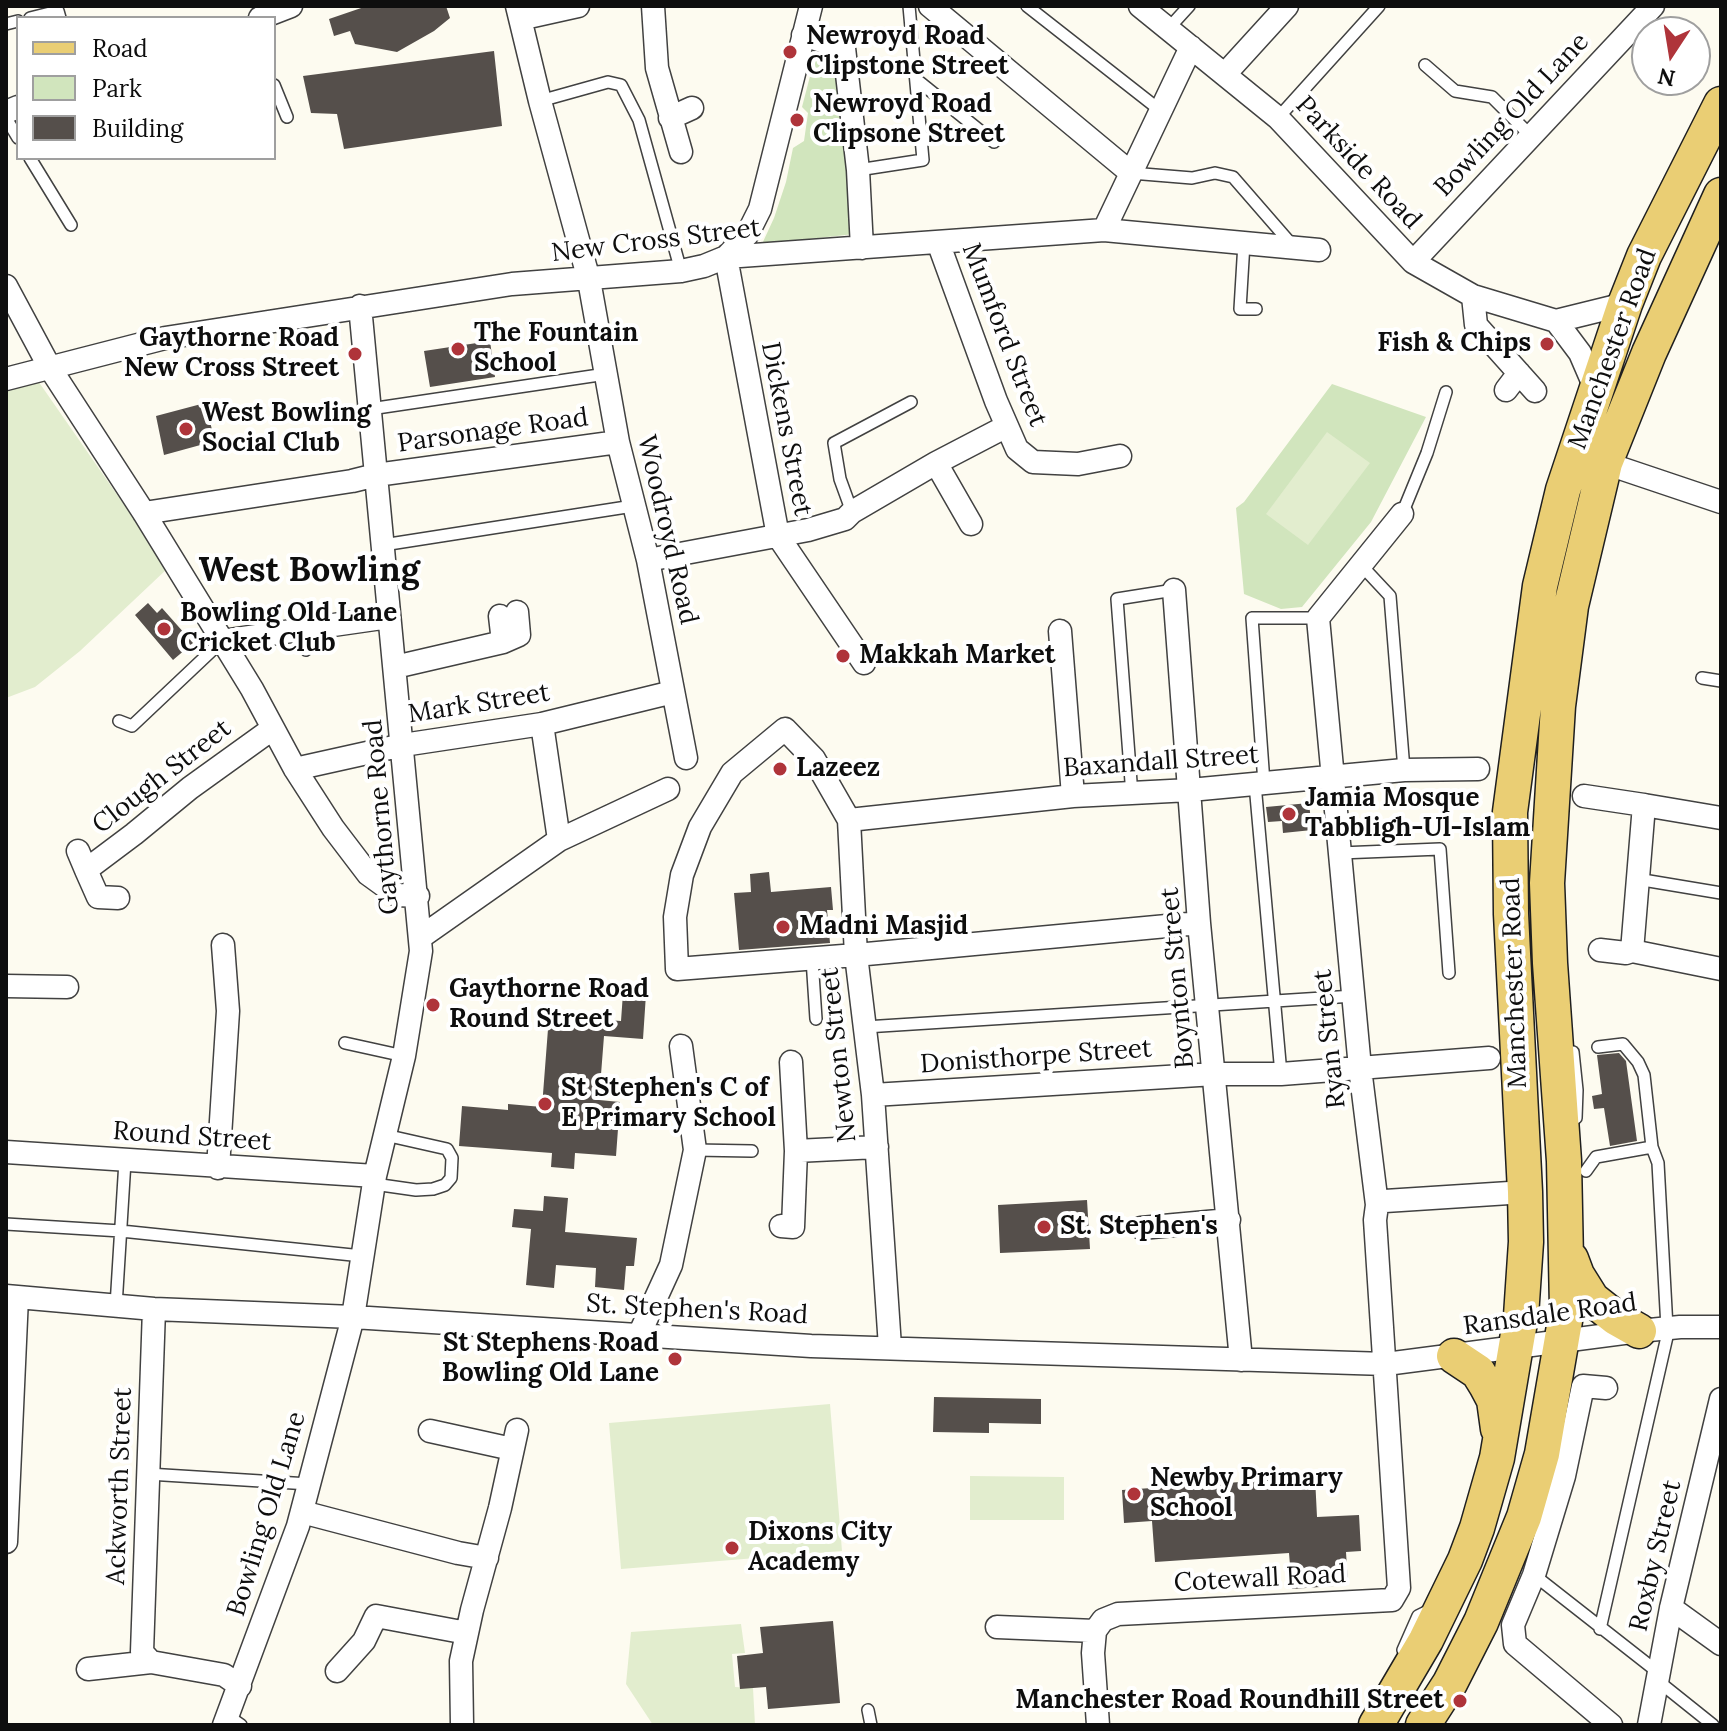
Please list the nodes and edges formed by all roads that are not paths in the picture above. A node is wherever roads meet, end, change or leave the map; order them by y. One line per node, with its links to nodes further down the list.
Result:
1 (291, 6): 16 (street)
2 (578, 6): 13 (street)
3 (653, 6): 29 (street)
4 (811, 6): 18 (street)
5 (909, 6): 22 (lane)
6 (930, 6): 36 (street)
7 (1027, 6): 27 (lane)
8 (1140, 6): 17 (street, Parkside Road)
9 (1189, 6): 17 (lane)
10 (1287, 6): 21 (street)
11 (1379, 6): 30 (lane)
12 (1653, 6): 31 (street, Bowling Old Lane)
13 (518, 7): 24 (street)
14 (38, 16): 15 (lane)
15 (59, 16)
16 (265, 16)
17 (1168, 29): 19 (street, Parkside Road)
18 (803, 35): 35 (street); 45 (street)
19 (1191, 47): 21 (street, Parkside Road); 27 (street)
20 (1425, 65): 31 (lane)
21 (1226, 73): 30 (street, Parkside Road)
22 (917, 80): 32 (lane); 35 (lane)
23 (276, 90): 28 (lane)
24 (540, 101): 47 (lane); 48 (street)
25 (1721, 104): 51 (main road, Manchester Road)
26 (692, 108): 29 (street)
27 (1161, 111): 36 (street)
28 (287, 117)
29 (670, 118): 33 (street)
30 (1278, 118): 46 (street, Parkside Road)
31 (1531, 136): 46 (street, Bowling Old Lane)
32 (994, 142)
33 (681, 152)
34 (31, 160): 38 (lane)
35 (858, 170): 42 (street)
36 (1131, 173): 39 (street); 43 (lane)
37 (1721, 195): 67 (main road, Manchester Road)
38 (71, 225)
39 (1104, 230): 40 (street, New Cross Street); 41 (street, New Cross Street)
40 (938, 242): 42 (street, New Cross Street); 63 (street, Mumford Street)
41 (1244, 243): 43 (street, New Cross Street); 53 (lane)
42 (862, 248): 45 (street, New Cross Street)
43 (1294, 248): 44 (street, New Cross Street)
44 (1319, 250)
45 (726, 257): 47 (street, New Cross Street); 75 (street, Dickens Street)
46 (1413, 262): 50 (street, Parkside Road)
47 (681, 271): 48 (street, New Cross Street)
48 (589, 280): 52 (street, New Cross Street); 56 (street, Woodroyd Road)
49 (6, 286): 55 (street)
50 (1473, 296): 54 (street, Parkside Road); 59 (street)
51 (1625, 304): 54 (street); 58 (main road, Manchester Road)
52 (360, 306): 55 (street, New Cross Street); 62 (street, Gaythorne Road)
53 (1256, 309)
54 (1556, 321): 58 (street)
55 (50, 368): 57 (street, New Cross Street); 72 (street)
56 (606, 374): 62 (lane); 64 (street, Woodroyd Road)
57 (6, 379)
58 (1596, 390): 154 (main road, Manchester Road)
59 (1535, 391)
60 (1446, 392): 73 (lane)
61 (911, 402): 71 (lane)
62 (370, 409): 68 (street, Gaythorne Road)
63 (1007, 426): 65 (street, Mumford Street); 66 (street)
64 (618, 442): 68 (street, Parsonage Road); 70 (street, Woodroyd Road)
65 (1120, 456)
66 (936, 463): 71 (street); 74 (street)
67 (1605, 463): 69 (street); 121 (main road, Manchester Road)
68 (376, 475): 72 (street, Parsonage Road); 76 (street, Gaythorne Road)
69 (1721, 502)
70 (633, 506): 76 (lane); 77 (street, Woodroyd Road)
71 (852, 512): 75 (street)
72 (144, 513): 84 (street)
73 (1402, 514): 78 (street)
74 (971, 524)
75 (778, 536): 77 (street); 85 (street, Dickens Street)
76 (383, 545): 81 (street, Gaythorne Road)
77 (648, 560): 89 (street, Woodroyd Road)
78 (1361, 565): 82 (street); 97 (lane)
79 (1174, 590): 101 (street, Boynton Street); 102 (lane)
80 (508, 614): 86 (street)
81 (389, 617): 84 (street); 86 (street, Gaythorne Road)
82 (1318, 618): 98 (street, Ryan Street); 99 (lane)
83 (1060, 631): 103 (street)
84 (222, 641): 90 (lane); 92 (street)
85 (864, 663)
86 (395, 667): 93 (street, Gaythorne Road)
87 (1702, 678): 88 (lane)
88 (1721, 681)
89 (673, 692): 91 (street, Mark Street); 94 (street, Woodroyd Road)
90 (119, 721)
91 (542, 724): 93 (street, Mark Street); 108 (street)
92 (272, 729): 95 (street); 113 (street, Clough Street)
93 (403, 745): 95 (street, Mark Street); 112 (street, Gaythorne Road)
94 (686, 758)
95 (295, 769): 112 (street)
96 (1478, 769): 97 (street, Baxandall Street)
97 (1404, 770): 98 (street, Baxandall Street)
98 (1333, 778): 99 (street, Baxandall Street); 109 (street, Ryan Street)
99 (1260, 784): 101 (street, Baxandall Street); 127 (lane)
100 (668, 789): 108 (street)
101 (1190, 790): 102 (street, Baxandall Street); 114 (street, Boynton Street)
102 (1132, 795): 103 (street, Baxandall Street)
103 (1073, 796): 107 (street, Baxandall Street)
104 (1584, 796): 105 (street)
105 (1644, 805): 106 (street); 110 (street)
106 (1721, 818)
107 (849, 820): 119 (street, Newton Street); 120 (street, Newton Street)
108 (559, 840): 115 (street)
109 (1340, 853): 123 (lane); 126 (street, Ryan Street)
110 (1637, 879): 111 (lane); 118 (street)
111 (1721, 893)
112 (418, 896): 115 (street, Gaythorne Road)
113 (118, 898)
114 (1199, 923): 119 (street); 128 (street, Boynton Street)
115 (421, 937): 136 (street, Gaythorne Road)
116 (223, 945): 151 (street)
117 (1600, 950): 118 (street)
118 (1632, 951): 122 (street)
119 (856, 955): 120 (street); 131 (street, Newton Street)
120 (812, 959): 130 (lane)
121 (1550, 963): 129 (lane); 152 (main road, Manchester Road)
122 (1721, 969)
123 (1449, 973)
124 (6, 986): 125 (street)
125 (67, 987)
126 (1354, 996): 127 (lane); 139 (street, Ryan Street)
127 (1277, 1003): 128 (lane); 141 (lane)
128 (1208, 1005): 131 (lane); 140 (street, Boynton Street)
129 (1568, 1017)
130 (816, 1019)
131 (865, 1027): 142 (street, Newton Street)
132 (345, 1043): 136 (lane)
133 (1572, 1045): 152 (lane)
134 (681, 1046): 146 (street)
135 (1598, 1047): 145 (lane)
136 (404, 1056): 143 (street, Gaythorne Road)
137 (1489, 1058): 139 (street, Donisthorpe Street)
138 (791, 1062): 148 (street)
139 (1360, 1068): 141 (street, Donisthorpe Street); 155 (street, Ryan Street)
140 (1215, 1074): 141 (street, Donisthorpe Street); 142 (street, Donisthorpe Street); 156 (street, Boynton Street)
141 (1274, 1074)
142 (873, 1095): 144 (street, Newton Street)
143 (385, 1135): 153 (street, Gaythorne Road); 153 (lane)
144 (877, 1147): 148 (street); 171 (street, Newton Street)
145 (1652, 1147): 152 (lane); 168 (lane)
146 (695, 1150): 147 (lane); 169 (street)
147 (752, 1151)
148 (796, 1151): 158 (street)
149 (6, 1152): 150 (street, Round Street)
150 (125, 1161): 151 (street, Round Street); 160 (lane)
151 (218, 1168): 153 (street, Round Street)
152 (1570, 1178): 161 (main road, Manchester Road); 172 (main road)
153 (374, 1180): 162 (street, Gaythorne Road)
154 (1525, 1192): 155 (street); 172 (main road, Manchester Road)
155 (1377, 1205): 175 (street, Ryan Street)
156 (1229, 1220): 159 (street); 174 (street, Boynton Street)
157 (6, 1224): 160 (lane)
158 (781, 1226)
159 (1141, 1228)
160 (121, 1231): 162 (lane); 164 (lane)
161 (1568, 1251): 168 (main road); 170 (main road, Manchester Road)
162 (362, 1256): 166 (street, Gaythorne Road)
163 (11, 1296): 164 (street, St. Stephen's Road); 184 (street)
164 (116, 1306): 165 (street, St. Stephen's Road)
165 (154, 1309): 166 (street, St. Stephen's Road); 180 (street, Ackworth Street)
166 (353, 1317): 169 (street, St. Stephen's Road); 182 (street, Bowling Old Lane)
167 (1721, 1327): 168 (street, Ransdale Road)
168 (1658, 1329): 170 (street, Ransdale Road); 190 (lane)
169 (639, 1335): 171 (street, St. Stephen's Road)
170 (1562, 1341): 172 (street, Ransdale Road); 181 (main road); 206 (main road, Manchester Road)
171 (890, 1347): 174 (street, St. Stephen's Road)
172 (1516, 1348): 173 (street, Ransdale Road); 179 (main road, Manchester Road)
173 (1454, 1356): 175 (street, Ransdale Road); 179 (main road)
174 (1241, 1360): 175 (street, St. Stephen's Road)
175 (1386, 1364): 187 (street, Ryan Street)
176 (1606, 1388): 186 (street)
177 (1721, 1399): 188 (street, Roxby Street)
178 (430, 1431): 185 (street)
179 (1500, 1437): 181 (main road, Manchester Road)
180 (148, 1474): 182 (lane); 194 (street, Ackworth Street)
181 (1491, 1480): 200 (main road, Manchester Road)
182 (309, 1484): 183 (street, Bowling Old Lane)
183 (302, 1512): 185 (street); 198 (street, Bowling Old Lane)
184 (6, 1542)
185 (487, 1558): 192 (street)
186 (1534, 1575): 190 (lane); 202 (street)
187 (1399, 1588): 191 (street, Cotewall Road)
188 (1671, 1608): 193 (street); 197 (street, Roxby Street)
189 (997, 1627): 191 (street)
190 (1600, 1629): 197 (lane)
191 (1095, 1631): 205 (street)
192 (467, 1633): 196 (street); 203 (street)
193 (1721, 1644)
194 (151, 1662): 195 (street); 198 (street)
195 (88, 1669)
196 (337, 1671)
197 (1658, 1677): 207 (street, Roxby Street); 208 (lane)
198 (240, 1686): 201 (street, Bowling Old Lane)
199 (868, 1710): 204 (lane)
200 (1384, 1711)
201 (231, 1722)
202 (1608, 1724)
203 (462, 1725)
204 (871, 1725)
205 (1098, 1725)
206 (1423, 1725)
207 (1649, 1725)
208 (1713, 1725)

